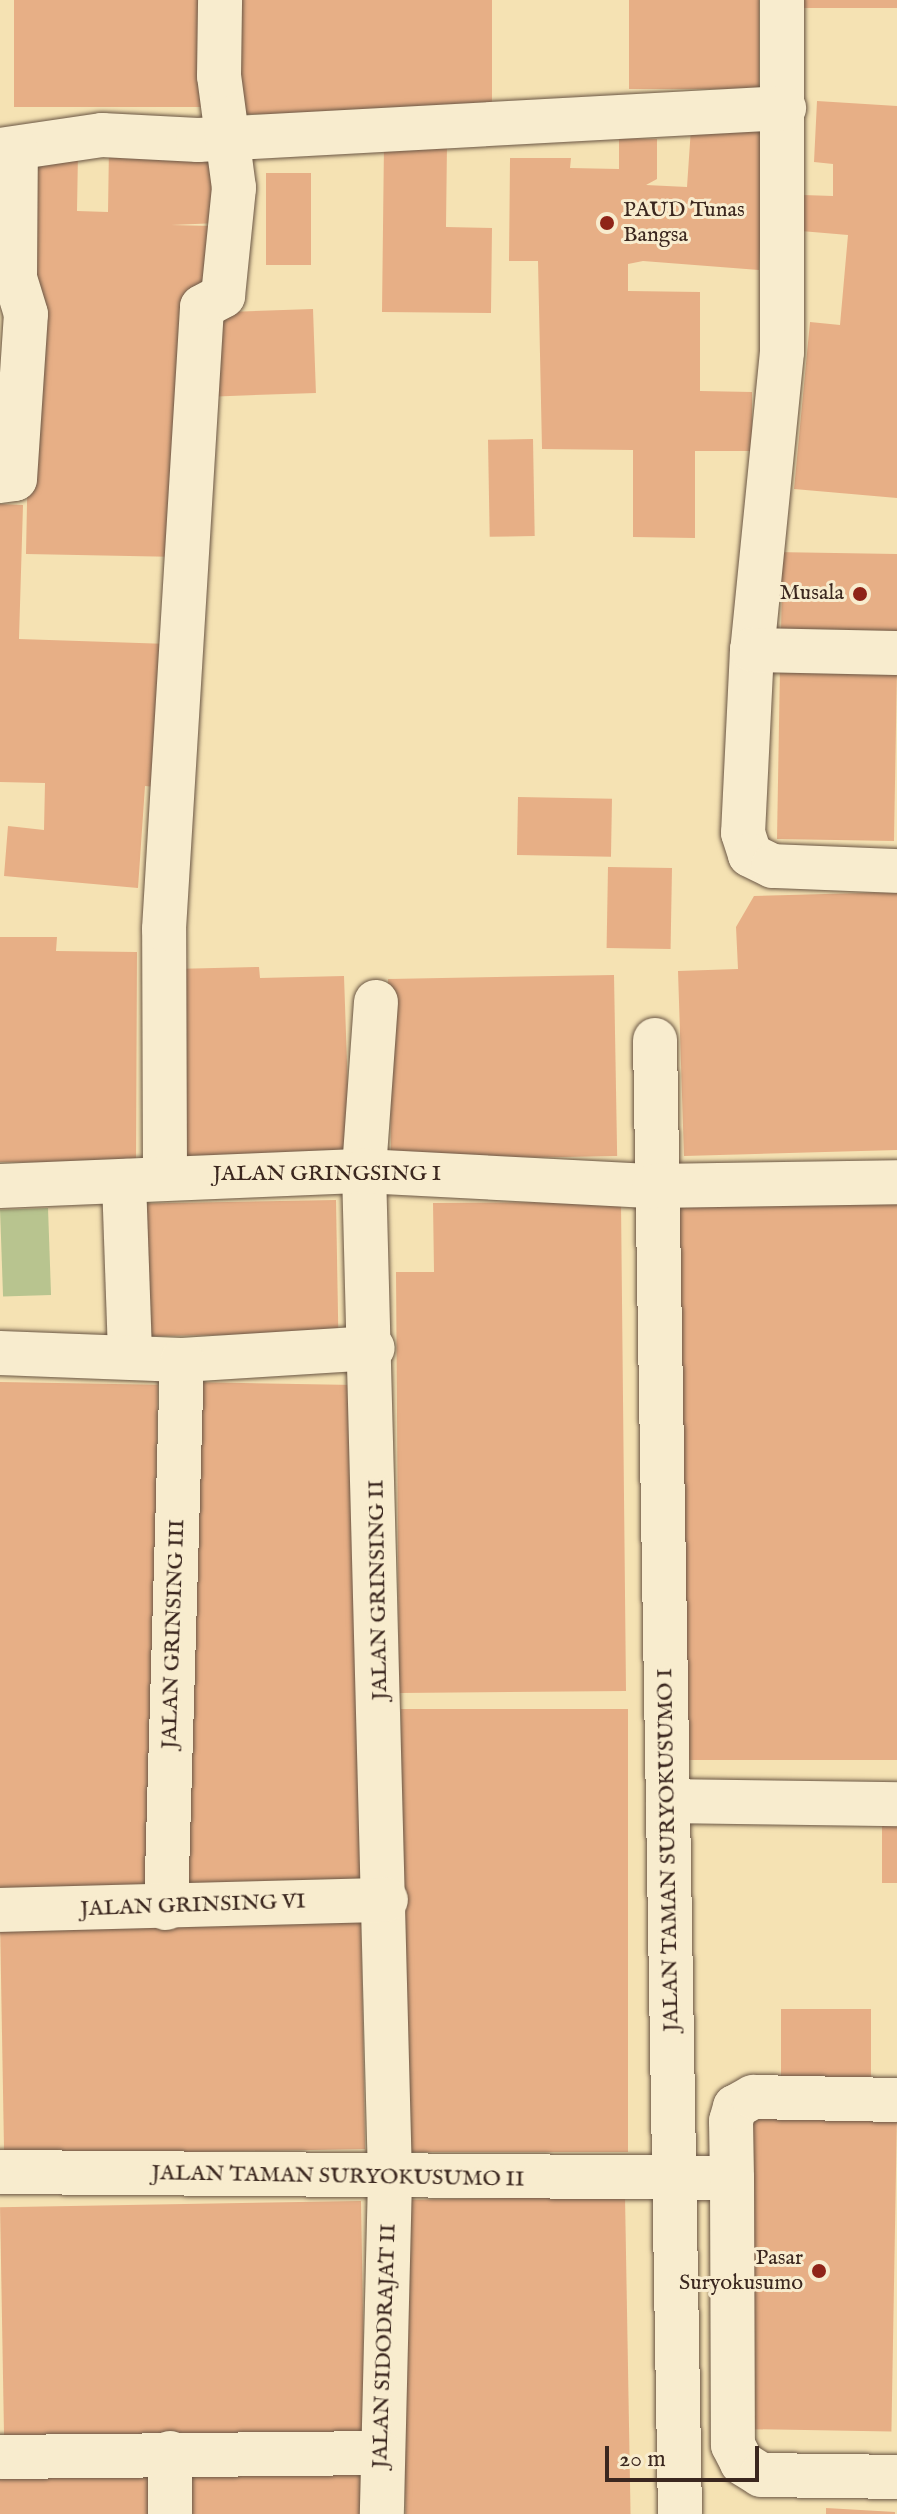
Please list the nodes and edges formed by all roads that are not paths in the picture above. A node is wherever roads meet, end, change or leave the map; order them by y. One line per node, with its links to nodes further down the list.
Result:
1 (220, 0): 4 (street)
2 (782, 0): 3 (street)
3 (784, 108): 4 (street); 7 (street)
4 (228, 134): 5 (street); 13 (street)
5 (8, 149): 6 (street)
6 (0, 481)
7 (752, 650): 8 (street); 9 (street)
8 (897, 653)
9 (897, 871)
10 (376, 1002): 12 (street, JALAN GRINSING II)
11 (655, 1040): 16 (street, JALAN TAMAN SURYOKUSUMO I)
12 (364, 1171): 13 (street, JALAN GRINGSING I); 16 (street, JALAN GRINGSING I); 17 (street, JALAN GRINSING II)
13 (144, 1179): 15 (street, JALAN GRINGSING I); 19 (street)
14 (897, 1182): 16 (street, JALAN GRINGSING I)
15 (0, 1186)
16 (654, 1186): 21 (street, JALAN TAMAN SURYOKUSUMO I)
17 (373, 1348): 20 (street); 23 (street, JALAN GRINSING II)
18 (0, 1353): 19 (street)
19 (130, 1354): 20 (street)
20 (182, 1360): 24 (street, JALAN GRINSING III)
21 (668, 1801): 22 (street); 30 (street, JALAN TAMAN SURYOKUSUMO I)
22 (897, 1804)
23 (386, 1900): 24 (street, JALAN GRINSING VI); 29 (street, JALAN GRINSING II)
24 (166, 1908): 25 (street, JALAN GRINSING VI)
25 (0, 1910)
26 (897, 2100): 28 (street)
27 (0, 2172): 29 (street, JALAN TAMAN SURYOKUSUMO II)
28 (732, 2178): 30 (street, JALAN TAMAN SURYOKUSUMO II); 34 (street)
29 (390, 2179): 30 (street, JALAN TAMAN SURYOKUSUMO II); 32 (street, JALAN SIDODRAJAT II)
30 (676, 2181): 37 (street, JALAN TAMAN SURYOKUSUMO I)
31 (170, 2453): 32 (street); 33 (street); 35 (street)
32 (381, 2453): 36 (street, JALAN SIDODRAJAT II)
33 (0, 2457)
34 (897, 2477)
35 (170, 2514)
36 (382, 2514)
37 (680, 2514)

